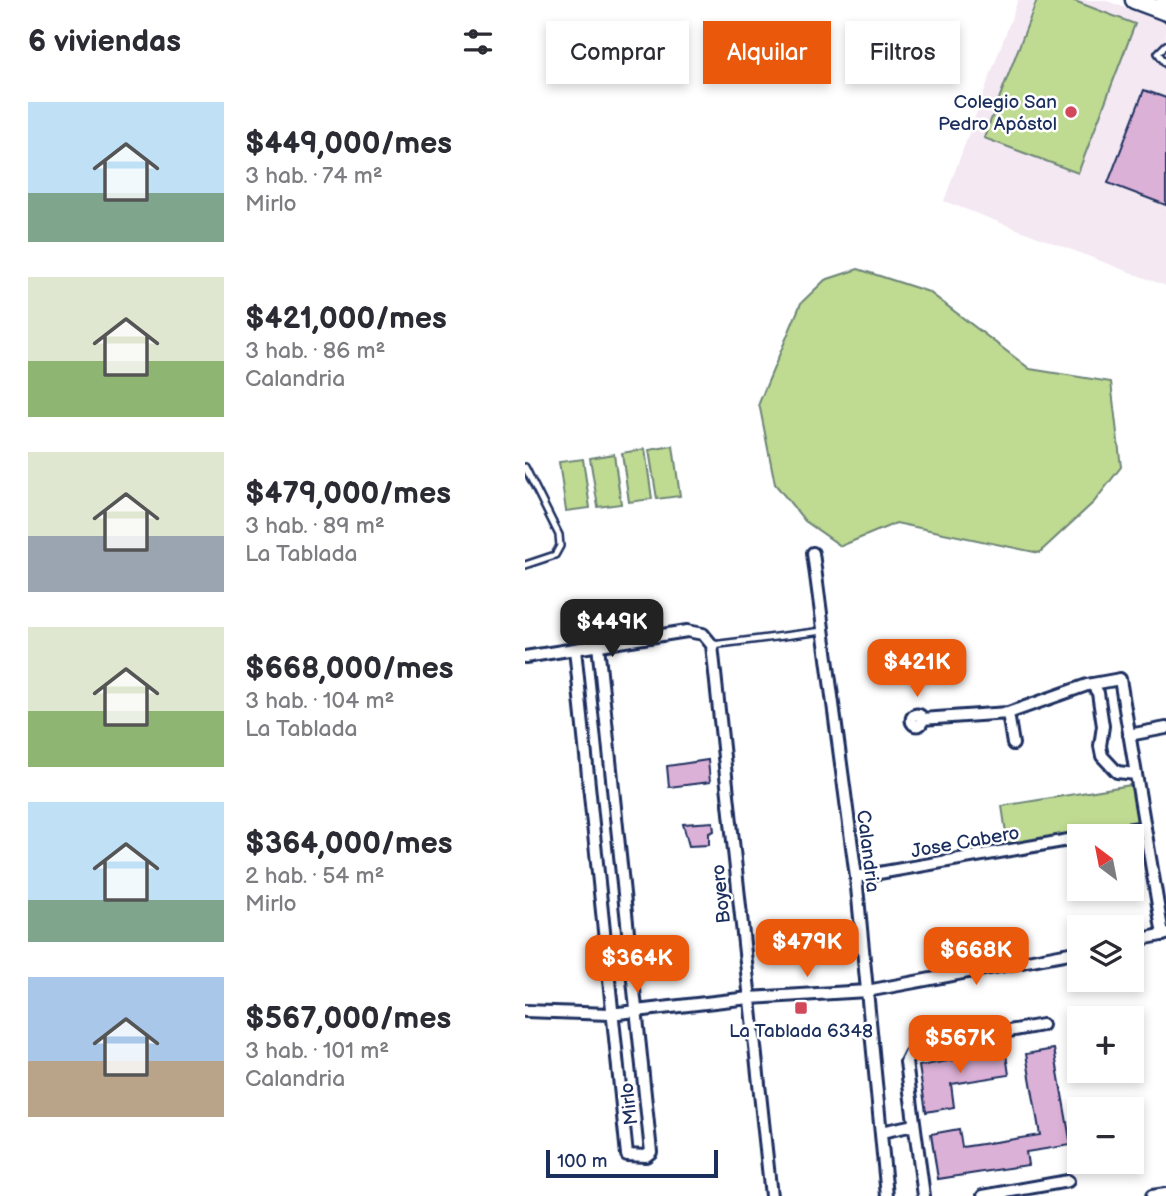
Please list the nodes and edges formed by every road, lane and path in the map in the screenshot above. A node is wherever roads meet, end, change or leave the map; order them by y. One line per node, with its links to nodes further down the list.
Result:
1 (1134, 0): 2 (main road)
2 (1166, 12)
3 (1166, 45): 4 (lane)
4 (1166, 64)
5 (525, 467): 7 (lane)
6 (813, 553): 8 (street, Calandria)
7 (525, 565)
8 (823, 631): 10 (lane); 25 (street, Calandria)
9 (598, 645): 10 (street); 11 (street); 32 (street, Mirlo)
10 (712, 645): 30 (street, Boyero)
11 (575, 649): 12 (street); 33 (street, Mirlo)
12 (525, 657)
13 (1092, 684): 14 (street); 17 (street); 20 (street)
14 (1008, 713): 15 (street); 18 (street)
15 (922, 719)
16 (1166, 728): 17 (street)
17 (1129, 735): 19 (street)
18 (1013, 744)
19 (1133, 760): 20 (street); 21 (street)
20 (1112, 767): 21 (street)
21 (1136, 774): 22 (street)
22 (1144, 824)
23 (1145, 827): 26 (street)
24 (1067, 840): 25 (street, Jose Cabero)
25 (856, 877): 29 (street, Calandria)
26 (1164, 934): 27 (street)
27 (1144, 938)
28 (1067, 953): 29 (street)
29 (867, 991): 30 (street); 36 (street, Calandria)
30 (749, 998): 32 (street); 39 (street, Boyero)
31 (525, 1011): 33 (street)
32 (635, 1011): 33 (street); 33 (street, Mirlo)
33 (610, 1014)
34 (1042, 1025): 35 (street)
35 (914, 1125): 36 (street); 41 (street)
36 (881, 1132): 40 (street, Calandria)
37 (1068, 1181): 42 (street)
38 (1166, 1194): 43 (street)
39 (771, 1196)
40 (887, 1196)
41 (924, 1196)
42 (983, 1196)
43 (1152, 1196)

